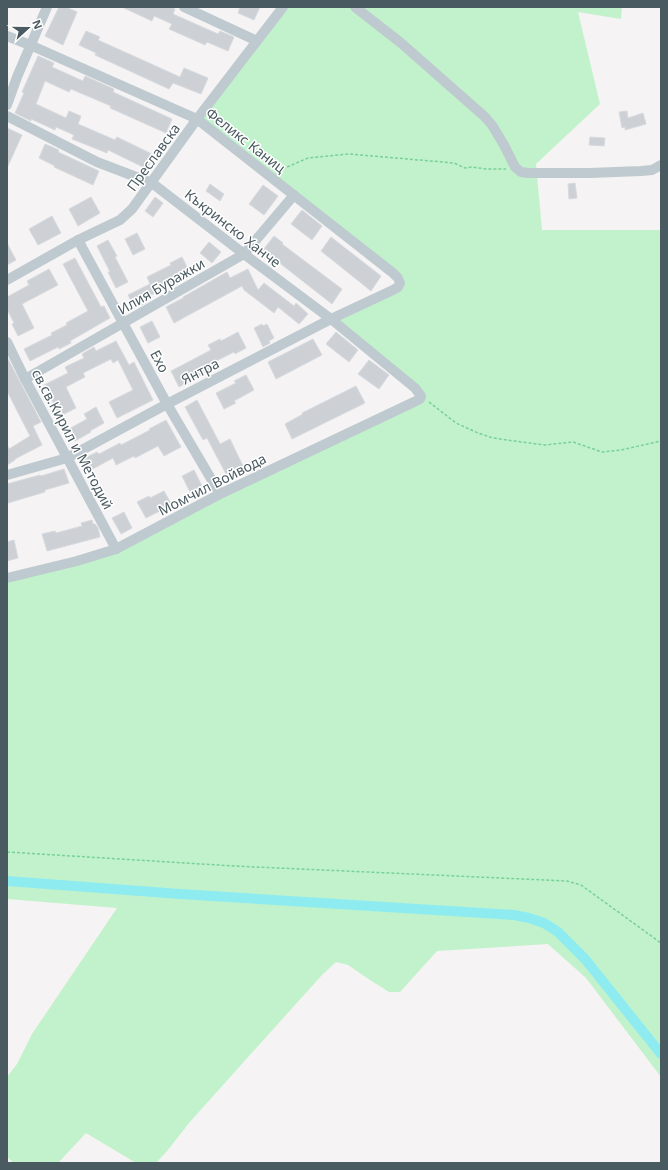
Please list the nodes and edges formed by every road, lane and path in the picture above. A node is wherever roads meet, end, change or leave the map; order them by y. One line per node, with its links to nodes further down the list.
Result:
1 (47, 7): 7 (street)
2 (184, 7): 6 (street)
3 (283, 7): 6 (street, Преславска)
4 (355, 7): 12 (street)
5 (7, 36): 7 (street, Феликс Каниц)
6 (257, 41): 10 (street, Преславска)
7 (30, 45): 8 (street); 10 (street, Феликс Каниц)
8 (7, 105)
9 (7, 116): 14 (street, Къкринско Ханче)
10 (197, 119): 13 (street, Феликс Каниц); 14 (street, Преславска)
11 (661, 165): 12 (street)
12 (518, 169): 13 (path)
13 (266, 173): 15 (street, Феликс Каниц)
14 (152, 183): 16 (street, Преславска); 17 (street, Къкринско Ханче)
15 (294, 195): 17 (street, Илия Буражки); 19 (street, Феликс Каниц)
16 (78, 240): 18 (street, Преславска); 21 (street, Ехо)
17 (244, 254): 20 (street, Къкринско Ханче); 21 (street, Илия Буражки)
18 (7, 280)
19 (400, 283): 20 (street, Янтра)
20 (331, 319): 24 (street, Къкринско Ханче); 25 (street, Янтра)
21 (124, 323): 23 (street, Илия Буражки); 25 (street, Ехо)
22 (7, 342): 23 (street, св.св.Кирил и Методий)
23 (25, 379): 27 (street, св.св.Кирил и Методий)
24 (421, 396): 26 (path); 29 (street, Момчил Войвода)
25 (167, 404): 27 (street, Янтра); 29 (street, Ехо)
26 (661, 441)
27 (67, 458): 28 (street, Янтра); 30 (street, св.св.Кирил и Методий)
28 (7, 474)
29 (220, 494): 30 (street, Момчил Войвода)
30 (116, 549): 31 (street, Момчил Войвода)
31 (7, 578)
32 (7, 852): 33 (path)
33 (661, 943)

